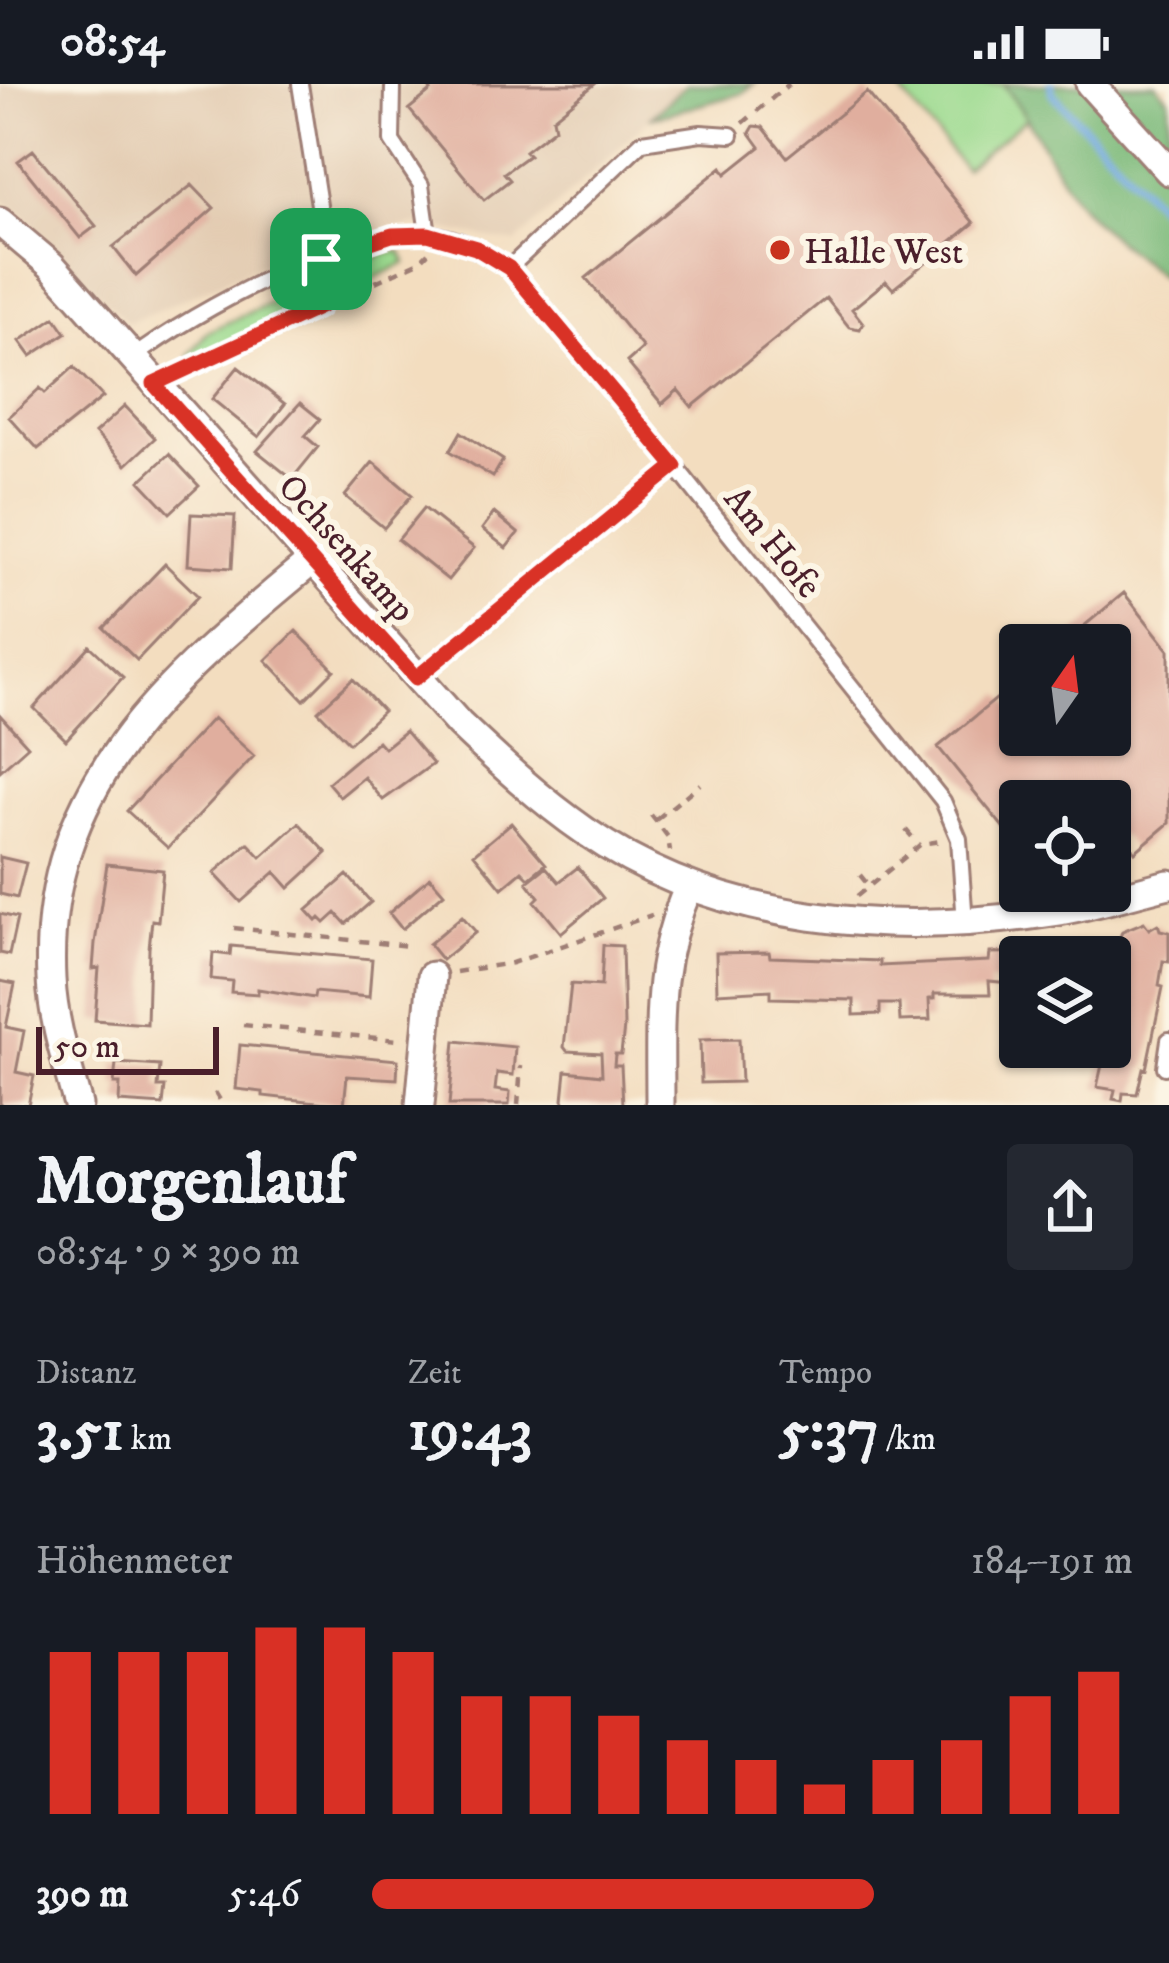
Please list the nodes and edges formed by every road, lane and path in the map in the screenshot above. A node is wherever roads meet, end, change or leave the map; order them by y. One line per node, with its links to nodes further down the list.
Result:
1 (300, 84): 10 (lane)
2 (789, 84): 5 (path)
3 (1090, 84): 6 (street)
4 (393, 88): 8 (lane)
5 (730, 134): 11 (lane)
6 (1169, 171)
7 (0, 222): 13 (street, Ochsenkamp)
8 (428, 234): 9 (lane, Am Hofe); 10 (lane, Am Hofe)
9 (445, 237): 11 (lane, Am Hofe); 12 (path)
10 (324, 257): 12 (path); 13 (lane, Am Hofe)
11 (509, 268): 15 (lane, Am Hofe)
12 (320, 307): 14 (path)
13 (131, 359): 14 (street, Ochsenkamp)
14 (154, 384): 16 (street, Ochsenkamp)
15 (675, 466): 17 (path); 20 (lane, Am Hofe)
16 (313, 560): 17 (street, Ochsenkamp); 38 (street)
17 (416, 678): 22 (street, Ochsenkamp)
18 (700, 784): 22 (path)
19 (906, 830): 21 (path)
20 (958, 839): 21 (path); 28 (lane, Am Hofe)
21 (919, 845): 25 (path)
22 (662, 874): 26 (street, Ochsenkamp)
23 (860, 874): 25 (path)
24 (1169, 884): 28 (street, Ochsenkamp)
25 (869, 886): 27 (path)
26 (685, 896): 27 (street, Ochsenkamp); 31 (path); 42 (street)
27 (829, 919): 28 (street, Ochsenkamp)
28 (965, 922)
29 (234, 928): 30 (path)
30 (409, 946)
31 (432, 976): 34 (street)
32 (243, 1025): 34 (path)
33 (1169, 1040): 36 (lane)
34 (425, 1043): 40 (street)
35 (521, 1066): 41 (path)
36 (1165, 1067)
37 (215, 1092): 39 (path)
38 (78, 1105)
39 (223, 1105)
40 (420, 1105)
41 (518, 1105)
42 (660, 1105)

